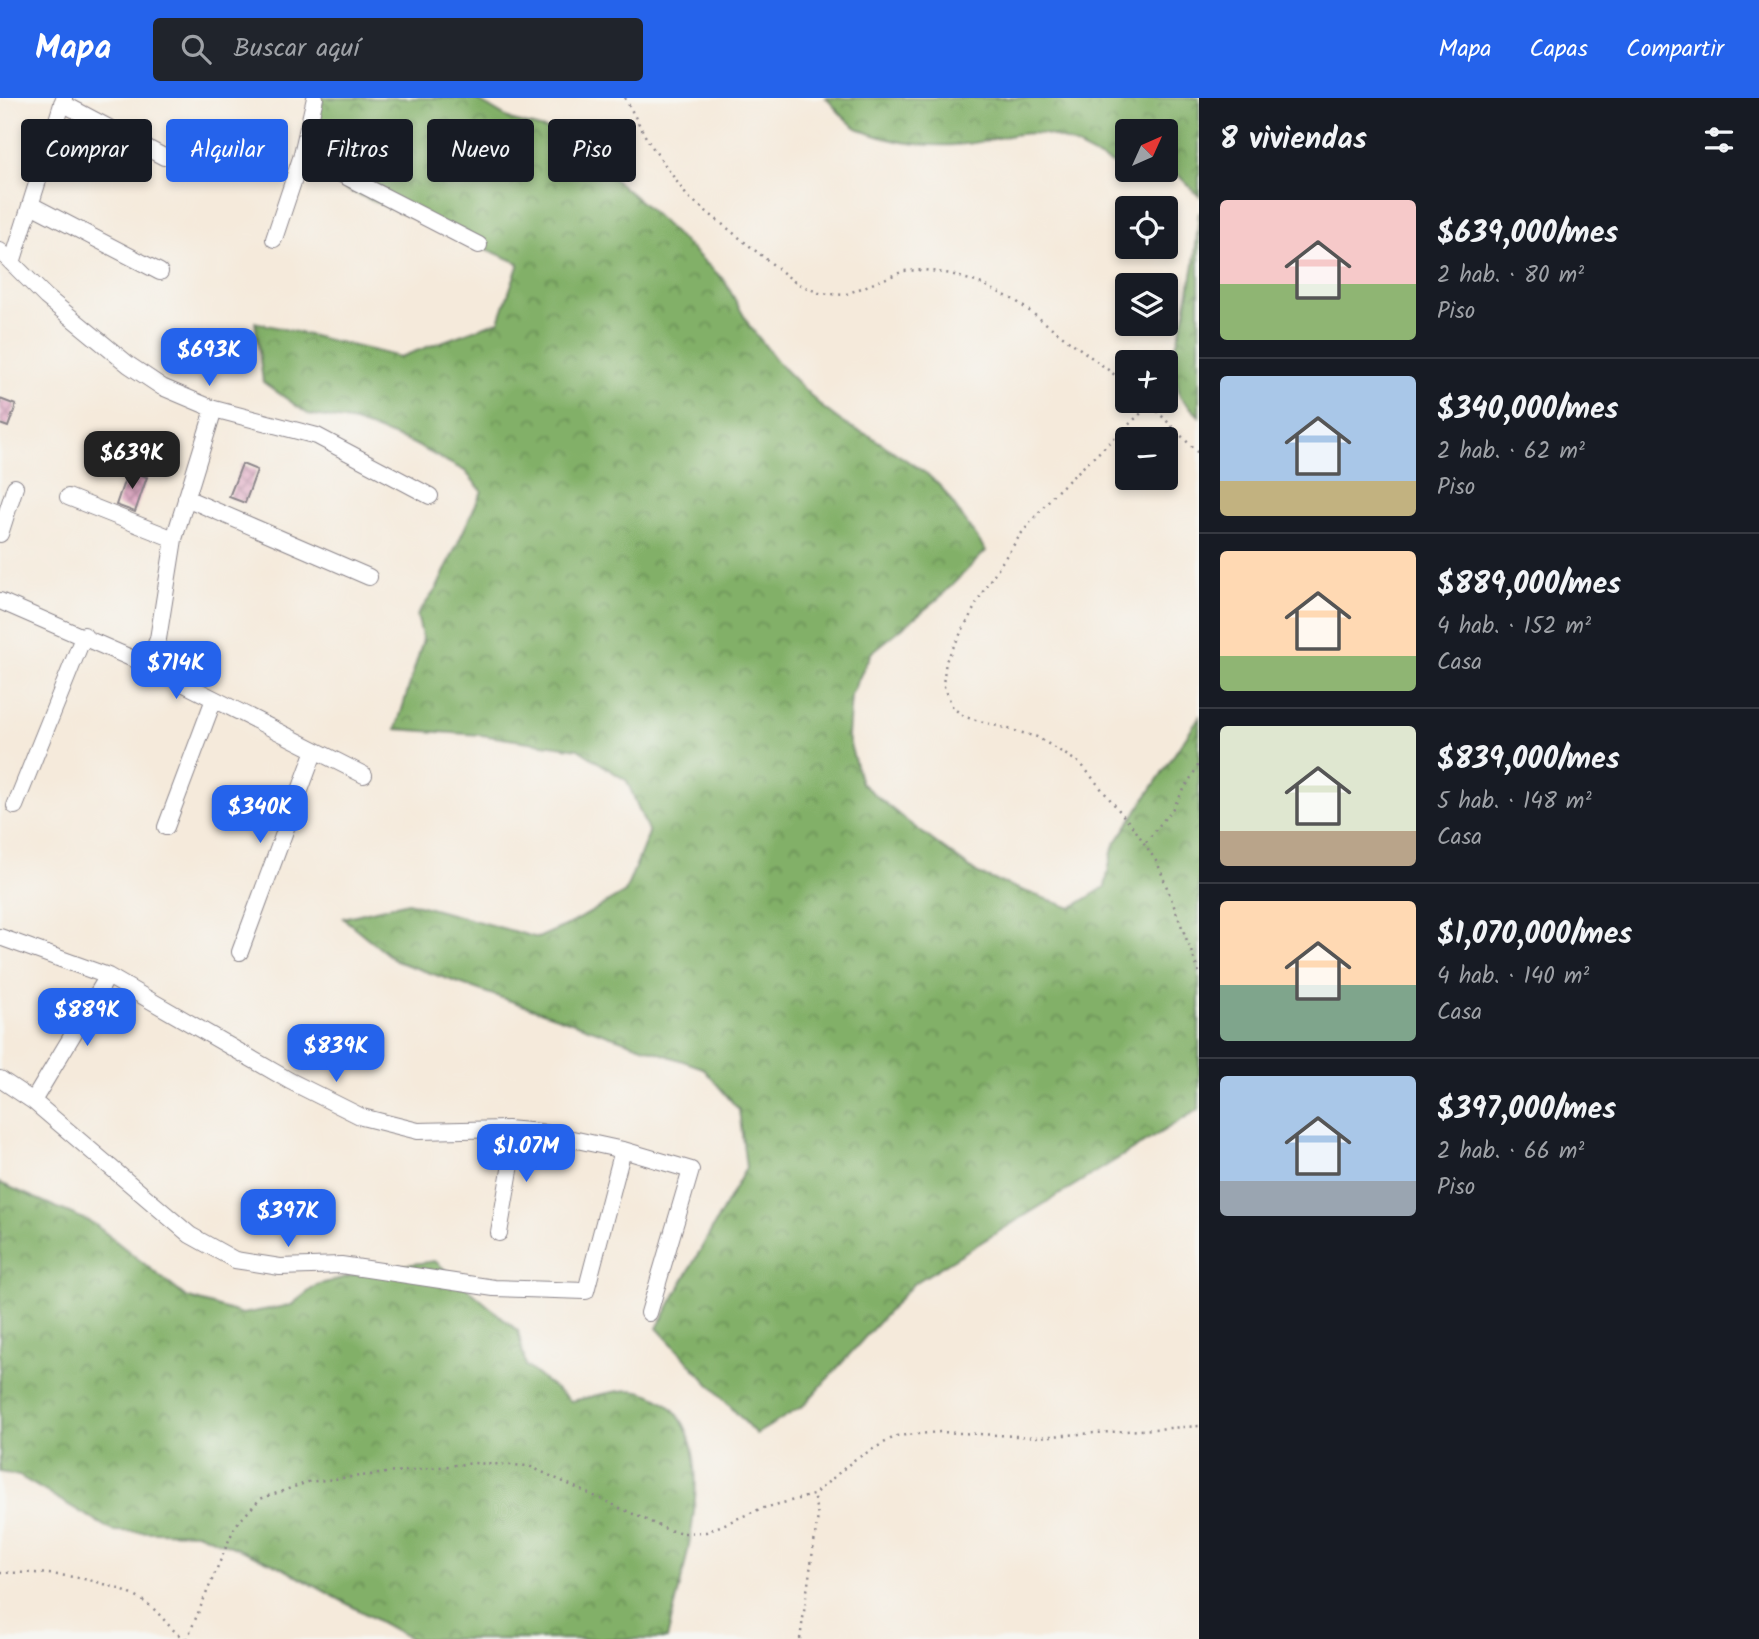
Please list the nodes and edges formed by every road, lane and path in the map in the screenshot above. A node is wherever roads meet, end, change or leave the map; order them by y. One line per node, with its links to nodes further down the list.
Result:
1 (315, 98): 5 (street)
2 (625, 98): 12 (path)
3 (63, 101): 4 (street); 6 (street)
4 (164, 157)
5 (301, 158): 7 (street); 8 (street)
6 (31, 205): 10 (street); 11 (street)
7 (274, 239)
8 (479, 245)
9 (0, 251): 10 (street)
10 (12, 263): 13 (street)
11 (160, 272)
12 (1115, 375)
13 (214, 410): 18 (street); 20 (street)
14 (1138, 413): 33 (path)
15 (1160, 413): 16 (path)
16 (1199, 454)
17 (15, 487): 21 (street)
18 (430, 496)
19 (68, 497): 22 (street)
20 (186, 498): 22 (street); 23 (street)
21 (0, 534)
22 (174, 539): 26 (street)
23 (369, 577)
24 (0, 601): 25 (street)
25 (84, 635): 26 (street); 31 (street)
26 (147, 665): 27 (street)
27 (214, 699): 28 (street); 32 (street)
28 (315, 750): 30 (street); 35 (street)
29 (1199, 764): 33 (path)
30 (364, 775)
31 (15, 806)
32 (166, 827)
33 (1145, 844): 36 (path)
34 (0, 937): 37 (street)
35 (240, 952)
36 (1199, 972)
37 (108, 976): 39 (street); 40 (street)
38 (0, 1079): 39 (street)
39 (33, 1101): 41 (street)
40 (517, 1129): 41 (street); 42 (street)
41 (623, 1150): 43 (street)
42 (499, 1233)
43 (649, 1313)
44 (1199, 1426): 45 (path)
45 (813, 1495): 47 (path); 48 (path)
46 (0, 1573): 47 (path)
47 (186, 1639)
48 (800, 1639)

